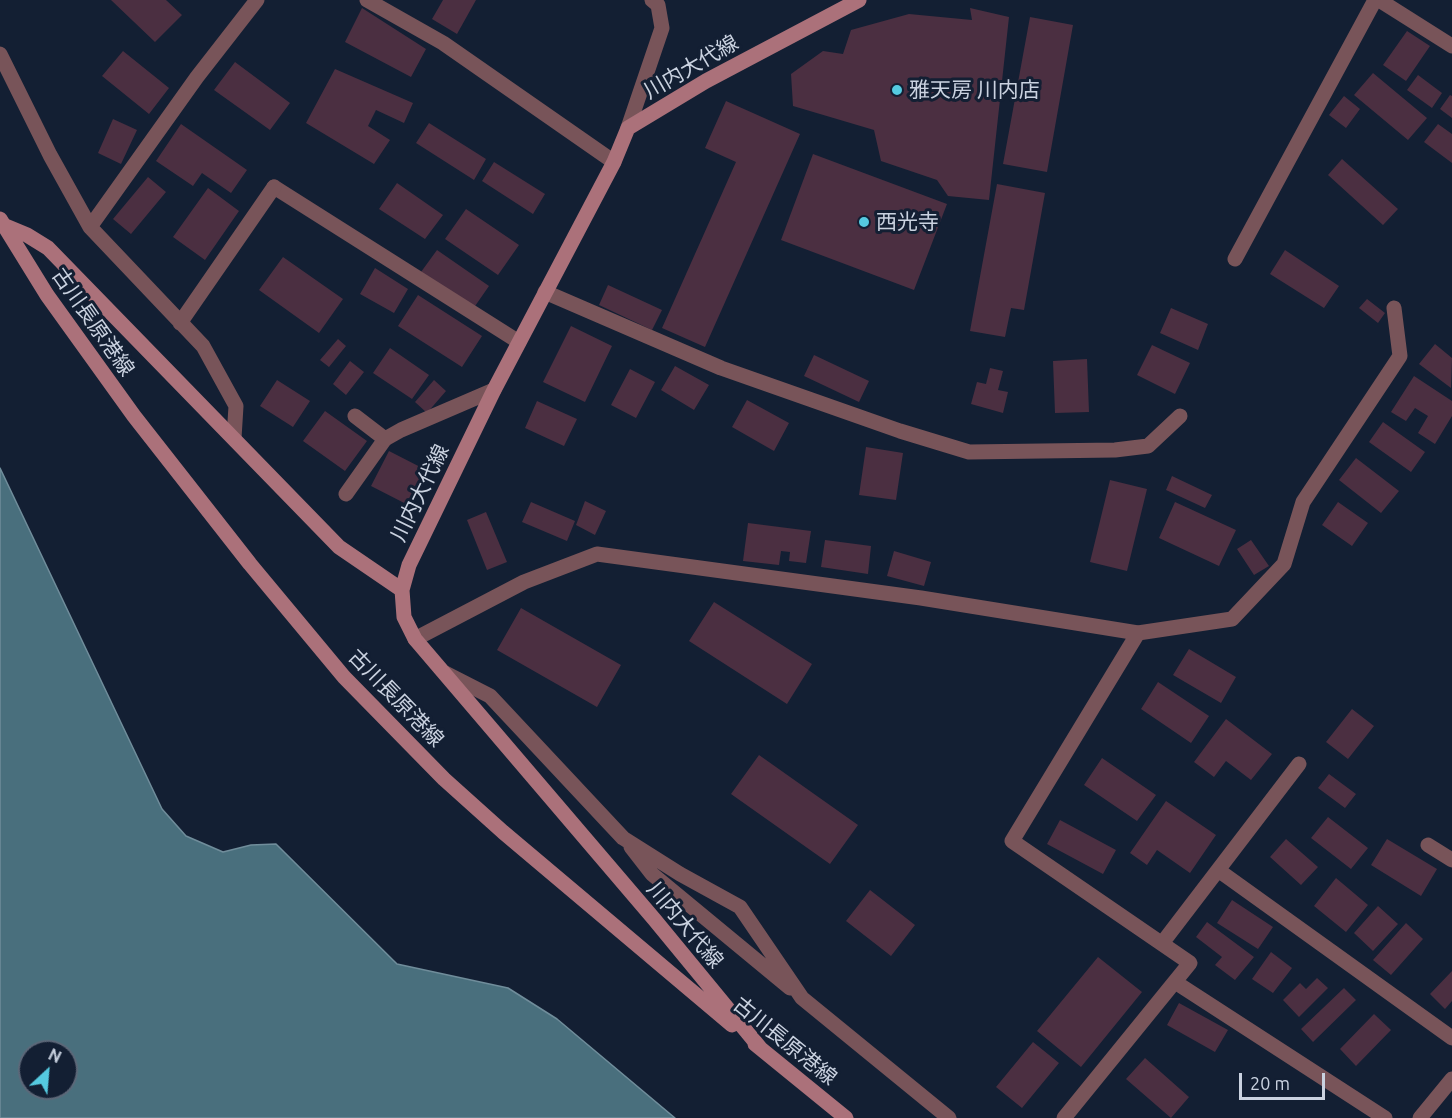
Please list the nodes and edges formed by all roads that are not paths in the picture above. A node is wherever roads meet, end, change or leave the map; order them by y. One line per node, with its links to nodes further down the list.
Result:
1 (257, 0): 11 (street)
2 (367, 0): 9 (street)
3 (652, 0): 8 (street)
4 (859, 0): 8 (main road, 川内大代線)
5 (1377, 0): 6 (street); 12 (street)
6 (1452, 46)
7 (0, 54): 11 (street)
8 (628, 128): 9 (main road, 川内大代線)
9 (614, 162): 13 (main road, 川内大代線)
10 (1, 222): 20 (main road, 古川長原港線); 36 (main road, 古川長原港線)
11 (90, 227): 15 (street)
12 (1235, 258)
13 (545, 292): 16 (main road, 川内大代線); 19 (street)
14 (1395, 308): 24 (street)
15 (180, 322): 16 (street); 20 (street)
16 (519, 342): 17 (main road, 川内大代線)
17 (494, 390): 21 (street); 23 (main road, 川内大代線)
18 (355, 416): 21 (street)
19 (1180, 416)
20 (234, 438): 23 (main road, 古川長原港線)
21 (385, 439): 22 (street)
22 (346, 494)
23 (402, 590): 25 (main road, 川内大代線)
24 (1138, 633): 25 (street); 32 (street)
25 (415, 639): 26 (main road, 川内大代線)
26 (445, 673): 28 (street); 36 (main road, 川内大代線)
27 (1299, 764): 31 (street)
28 (623, 838): 34 (street); 34 (street)
29 (1428, 844): 30 (street)
30 (1452, 860)
31 (1218, 870): 32 (street); 35 (street)
32 (1163, 942): 33 (street)
33 (1175, 982): 40 (street); 41 (street)
34 (802, 998): 39 (street)
35 (1452, 1038)
36 (761, 1049): 38 (main road, 古川長原港線)
37 (1452, 1079): 42 (street)
38 (846, 1118)
39 (949, 1118)
40 (1064, 1118)
41 (1385, 1118)
42 (1420, 1118)

